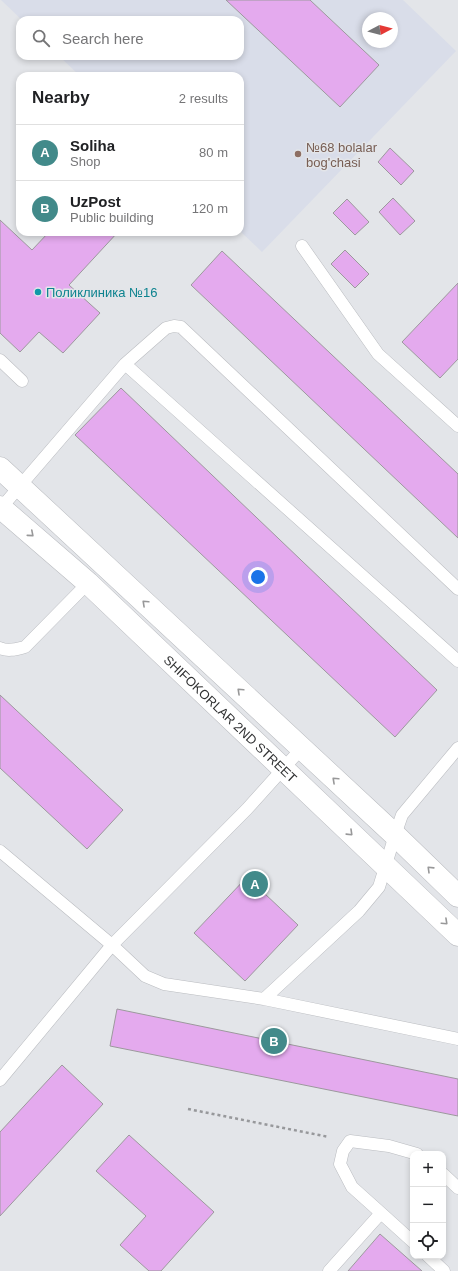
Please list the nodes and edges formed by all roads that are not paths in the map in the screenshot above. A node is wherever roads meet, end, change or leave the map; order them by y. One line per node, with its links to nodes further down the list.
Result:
1 (302, 246): 5 (lane)
2 (0, 360): 4 (lane)
3 (124, 364): 7 (lane); 10 (lane); 12 (lane)
4 (22, 381)
5 (458, 426)
6 (0, 468): 7 (street, SHIFOKORLAR 2ND STREET)
7 (20, 487): 8 (lane); 14 (street, SHIFOKORLAR 2ND STREET, one-way to 7)
8 (1, 507): 9 (street, SHIFOKORLAR 2ND STREET, one-way to 9)
9 (88, 583): 11 (lane); 15 (street, SHIFOKORLAR 2ND STREET)
10 (458, 589)
11 (0, 648)
12 (458, 661)
13 (458, 748): 16 (lane)
14 (301, 749): 15 (lane); 16 (street, SHIFOKORLAR 2ND STREET, one-way to 14)
15 (283, 769): 18 (street, SHIFOKORLAR 2ND STREET, one-way to 18); 21 (lane)
16 (395, 835): 18 (lane); 19 (street, SHIFOKORLAR 2ND STREET, one-way to 16)
17 (0, 851): 21 (lane)
18 (385, 866): 20 (street, SHIFOKORLAR 2ND STREET, one-way to 20); 22 (lane)
19 (458, 896)
20 (458, 935)
21 (112, 945): 22 (lane); 24 (lane)
22 (264, 999): 23 (lane)
23 (458, 1039)
24 (0, 1080)
25 (410, 1152): 28 (lane)
26 (446, 1177): 27 (lane)
27 (458, 1188)
28 (381, 1213): 29 (lane); 31 (lane)
29 (410, 1239)
30 (431, 1259): 32 (lane)
31 (329, 1271)
32 (444, 1271)

